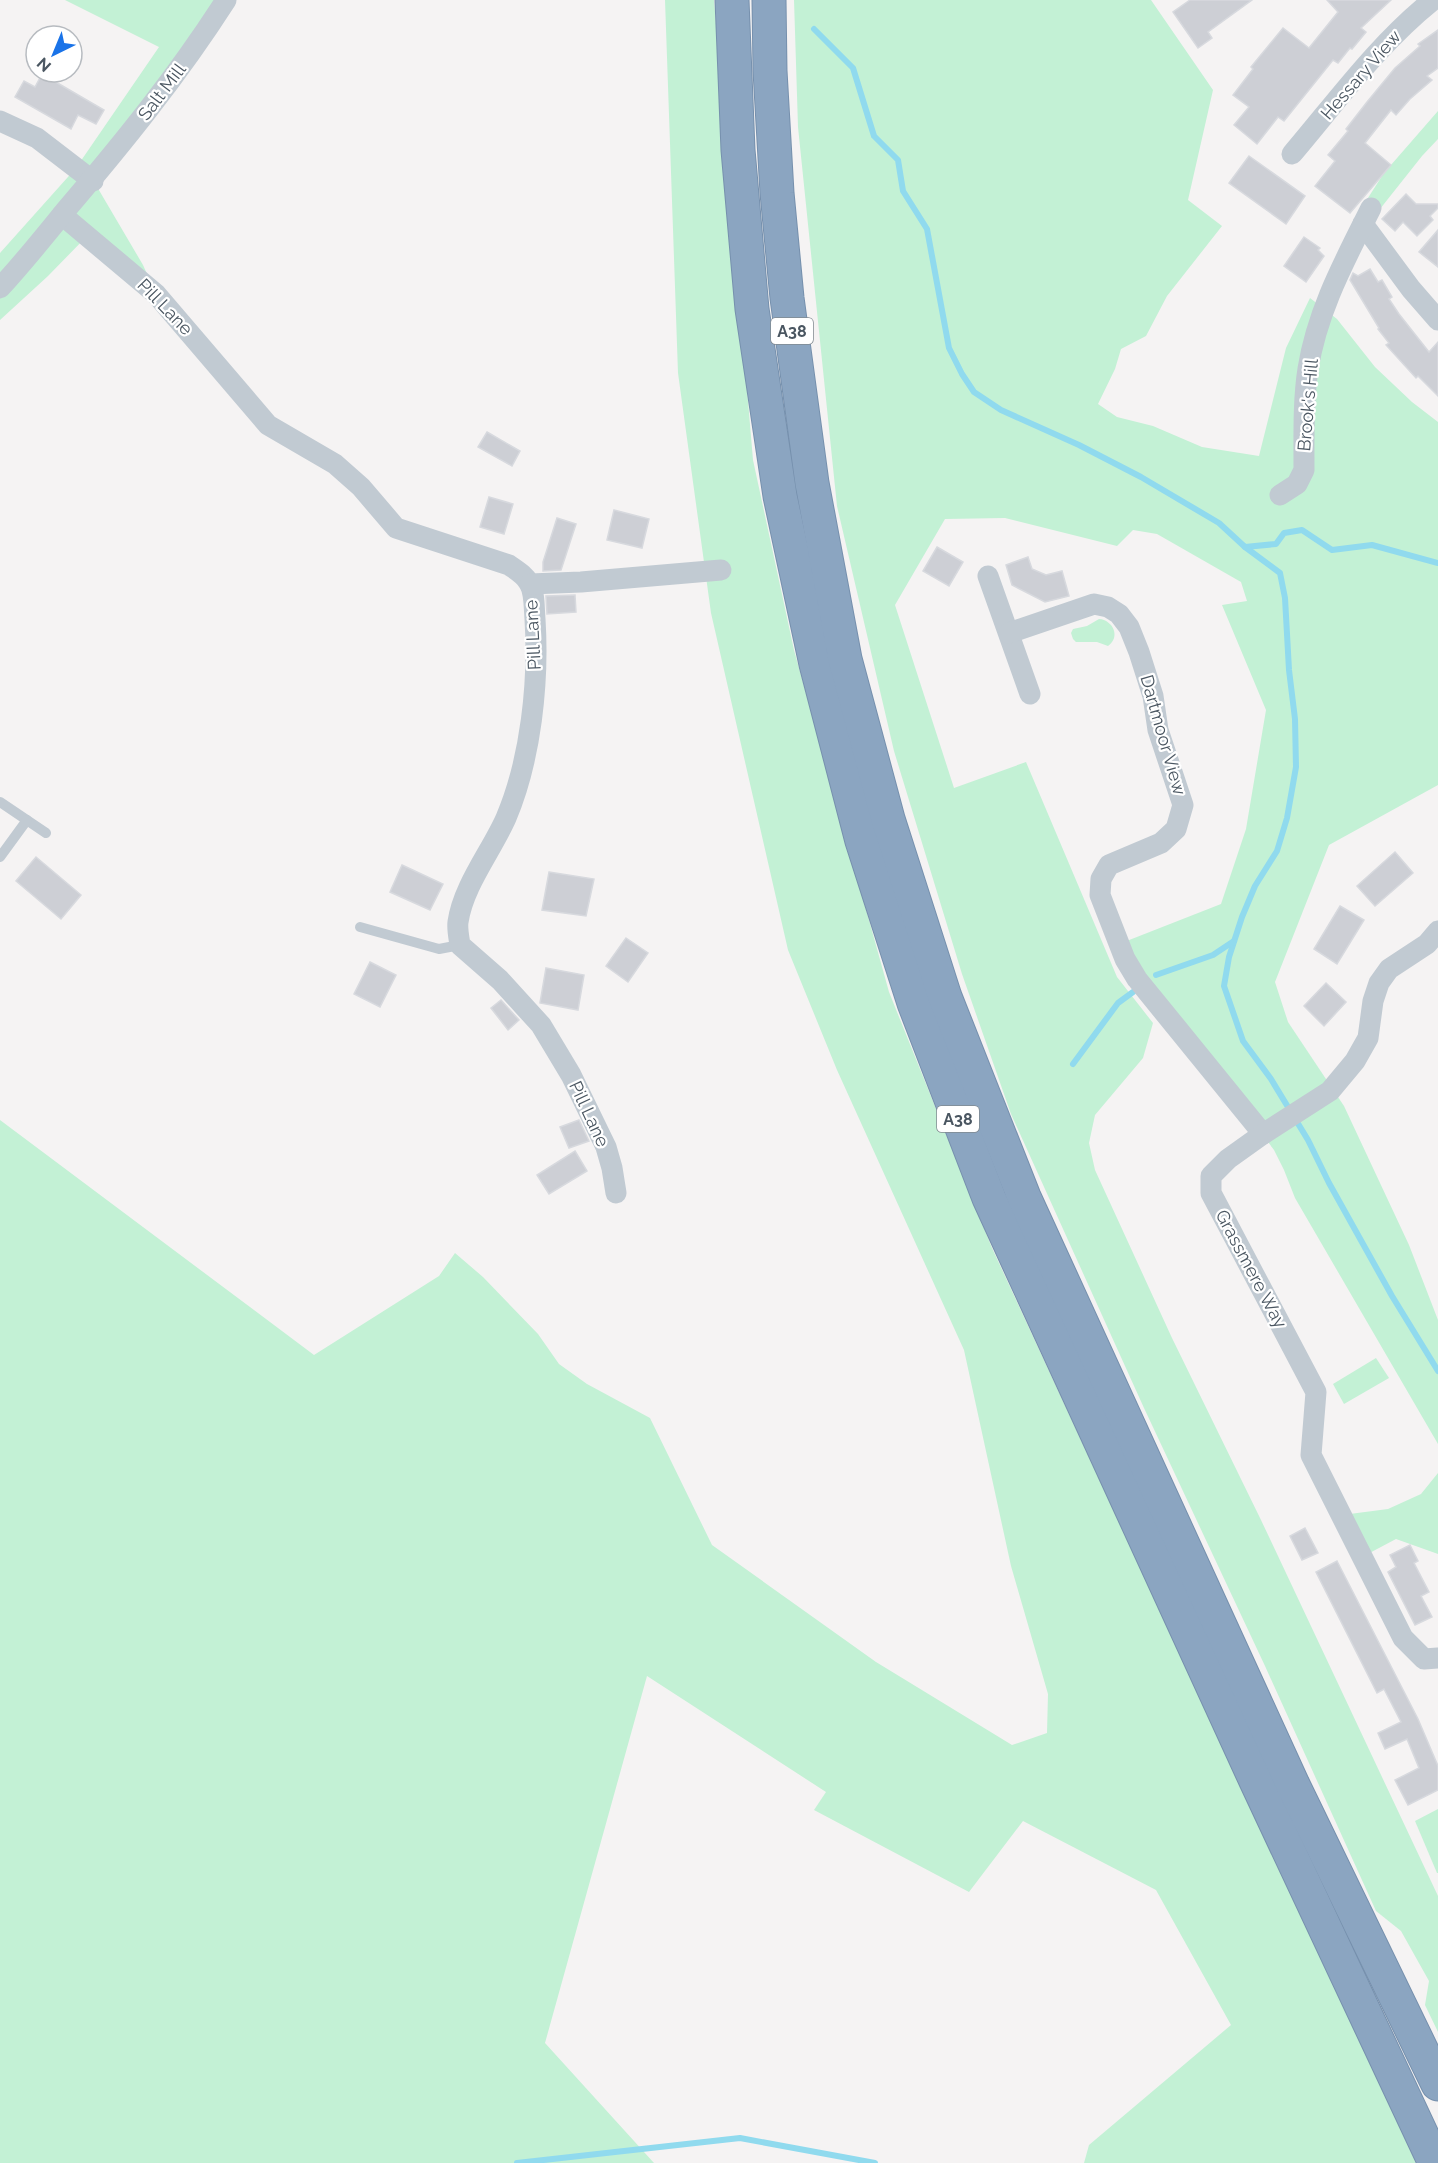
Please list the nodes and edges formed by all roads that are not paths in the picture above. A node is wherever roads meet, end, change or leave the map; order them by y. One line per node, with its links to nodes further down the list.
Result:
1 (226, 0): 7 (street, Salt Mill)
2 (732, 0): 28 (highway, A38)
3 (769, 0): 27 (highway, A38)
4 (1433, 0): 6 (street, Hessary View)
5 (0, 122): 7 (street)
6 (1293, 154)
7 (93, 181): 8 (street, Salt Mill)
8 (62, 215): 9 (street, Salt Mill); 14 (street, Pill Lane)
9 (0, 288)
10 (1438, 321): 11 (street, Brook's Hill)
11 (1280, 495)
12 (721, 570): 14 (street)
13 (988, 576): 15 (street)
14 (530, 584): 23 (street, Pill Lane)
15 (1009, 633): 16 (street); 24 (street, Dartmoor View)
16 (1030, 694)
17 (0, 802): 18 (lane)
18 (27, 820): 19 (lane); 20 (lane)
19 (46, 833)
20 (0, 857)
21 (360, 927): 23 (lane)
22 (1438, 931): 24 (street, Grassmere Way)
23 (460, 945): 25 (street, Pill Lane)
24 (1263, 1134): 26 (street, Grassmere Way)
25 (615, 1192)
26 (1438, 1658)
27 (1438, 2084)
28 (1435, 2163)

